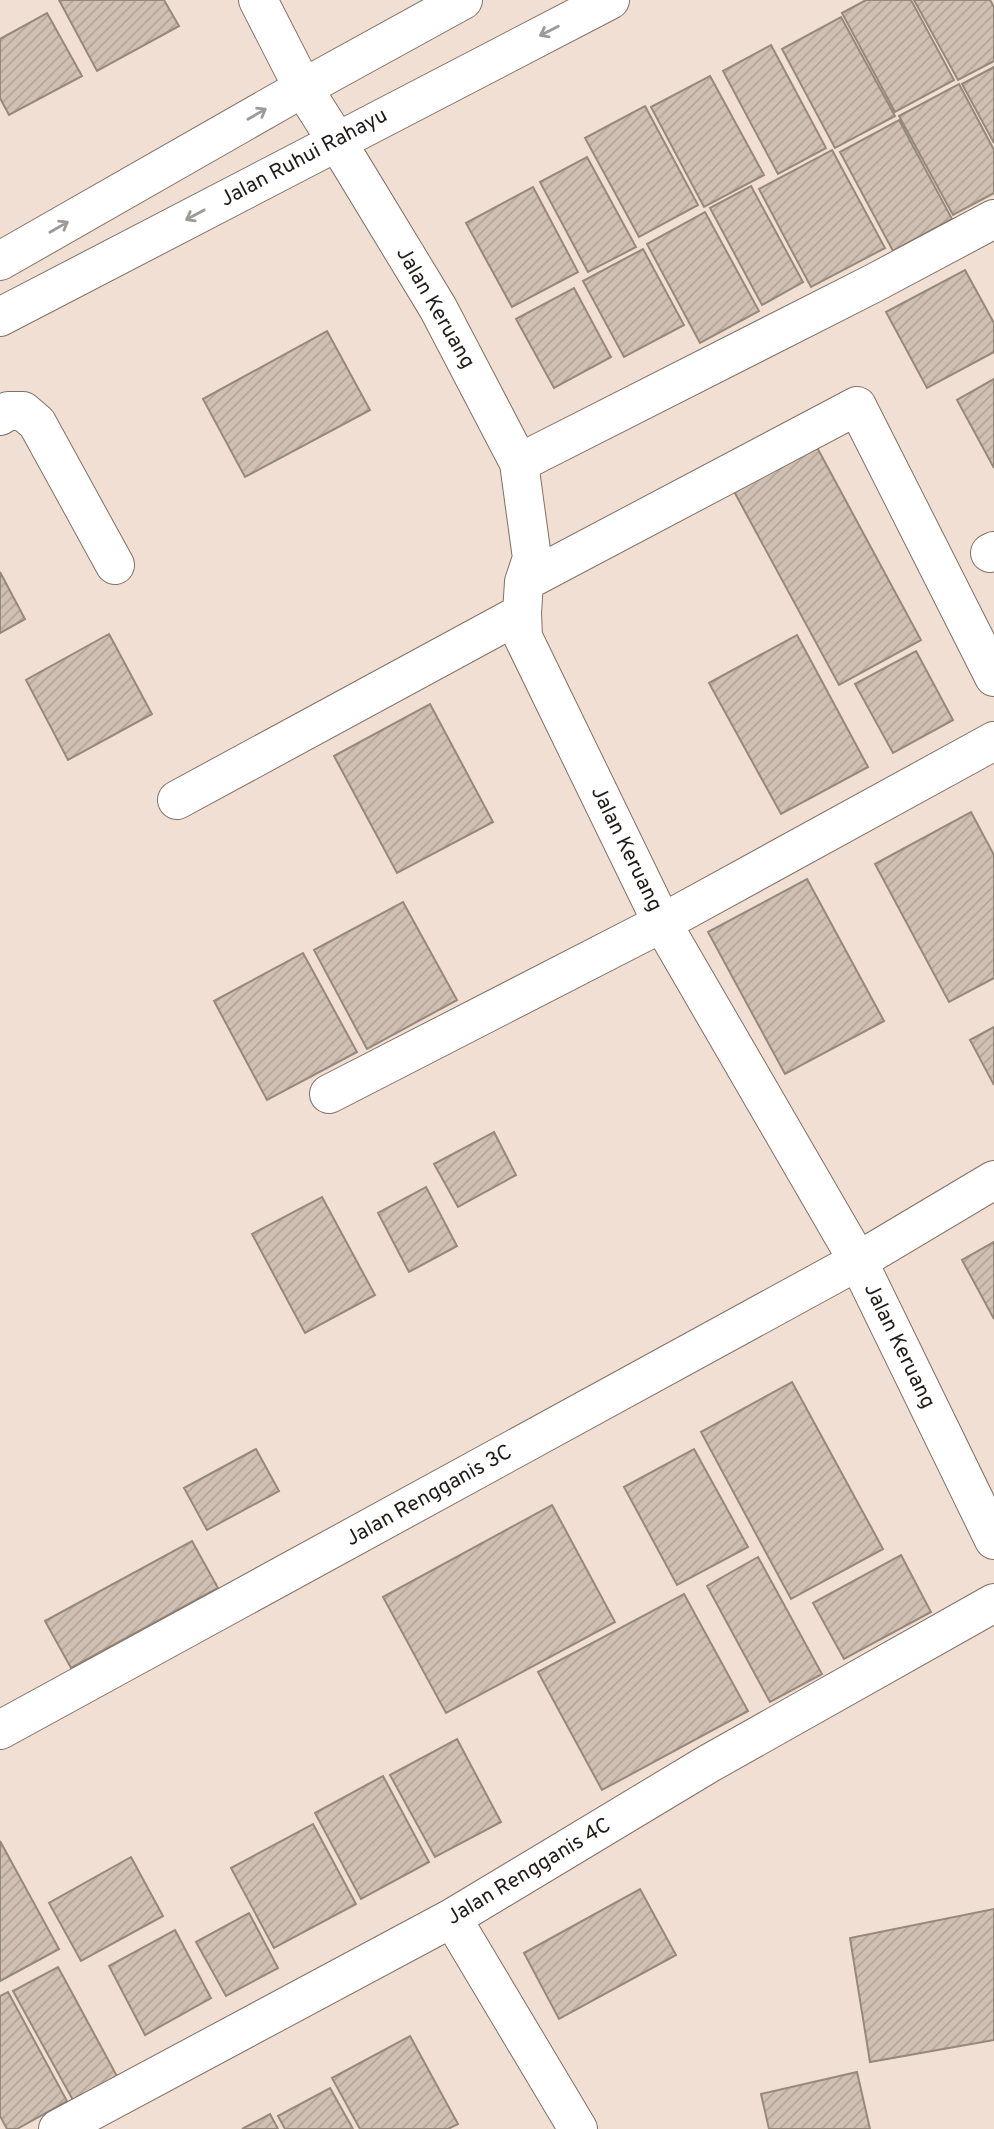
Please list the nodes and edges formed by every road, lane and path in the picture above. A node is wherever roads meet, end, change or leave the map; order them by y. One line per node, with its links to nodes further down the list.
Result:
1 (258, 0): 4 (street, Jalan Keruang)
2 (463, 0): 4 (street)
3 (610, 0): 5 (street, Jalan Ruhui Rahayu, one-way to 5)
4 (303, 88): 5 (street, Jalan Keruang); 7 (street, one-way to 4)
5 (336, 140): 8 (street, Jalan Ruhui Rahayu, one-way to 8); 10 (street, Jalan Keruang)
6 (994, 219): 10 (street)
7 (0, 261)
8 (0, 317)
9 (0, 416): 11 (street)
10 (519, 463): 12 (street, Jalan Keruang)
11 (115, 565)
12 (523, 598): 13 (street); 15 (street); 16 (street, Jalan Keruang)
13 (994, 677)
14 (994, 741): 16 (street)
15 (177, 800)
16 (662, 923): 17 (street); 19 (street, Jalan Keruang)
17 (329, 1094)
18 (994, 1180): 19 (street, Jalan Rengganis 3C)
19 (858, 1261): 20 (street, Jalan Keruang); 22 (street, Jalan Rengganis 3C)
20 (994, 1540)
21 (994, 1603): 23 (street, Jalan Rengganis 4C)
22 (0, 1730)
23 (452, 1918): 24 (street, Jalan Rengganis 4C); 25 (street)
24 (58, 2129)
25 (578, 2129)

